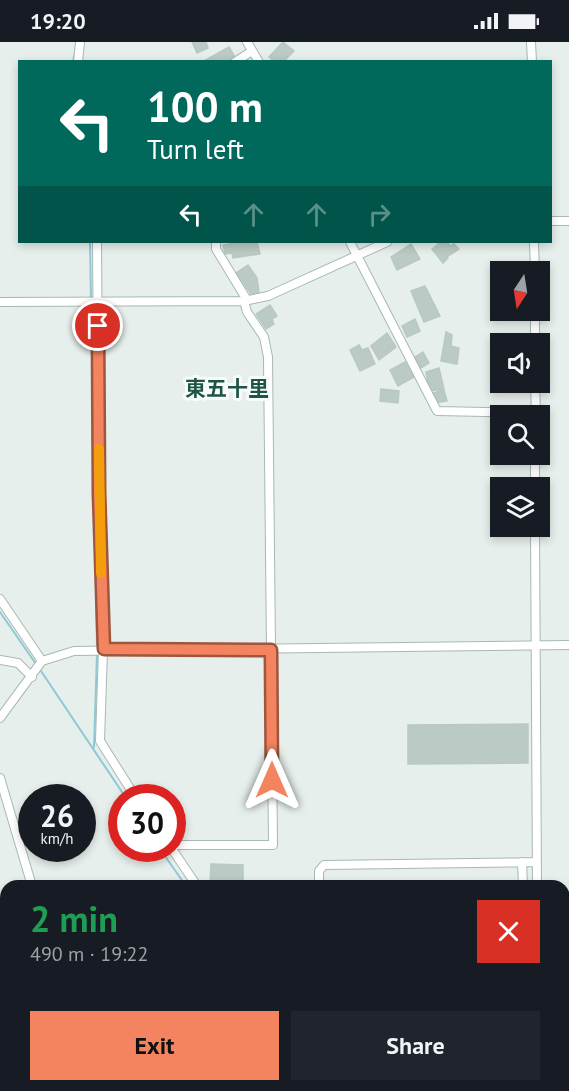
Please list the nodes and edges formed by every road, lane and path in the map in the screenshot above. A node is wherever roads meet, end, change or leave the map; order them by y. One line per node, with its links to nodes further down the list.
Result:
1 (80, 42): 5 (street)
2 (247, 42): 4 (street)
3 (531, 42): 8 (street)
4 (252, 51): 6 (street); 7 (street)
5 (78, 60)
6 (238, 60)
7 (257, 60)
8 (532, 60)
9 (552, 221): 10 (street)
10 (569, 221)
11 (97, 243): 20 (street)
12 (216, 243): 18 (street)
13 (350, 243): 16 (street)
14 (385, 243): 16 (street)
15 (534, 243): 17 (street)
16 (357, 257): 18 (street); 21 (street)
17 (535, 261)
18 (246, 301): 20 (street); 27 (street)
19 (0, 302): 20 (street)
20 (98, 302): 26 (street)
21 (490, 413)
22 (535, 537): 24 (street)
23 (0, 599): 29 (street)
24 (534, 645): 25 (street); 27 (street); 37 (street)
25 (569, 645)
26 (104, 649): 27 (street); 29 (street); 33 (street)
27 (271, 650): 34 (street)
28 (0, 660): 30 (street)
29 (42, 661): 30 (street)
30 (32, 677): 31 (street)
31 (0, 718)
32 (0, 778): 38 (street)
33 (127, 784)
34 (186, 847)
35 (182, 862): 39 (street)
36 (522, 862): 37 (street); 40 (street); 41 (street)
37 (537, 862): 42 (street)
38 (30, 880)
39 (193, 880)
40 (319, 880)
41 (523, 880)
42 (537, 880)

